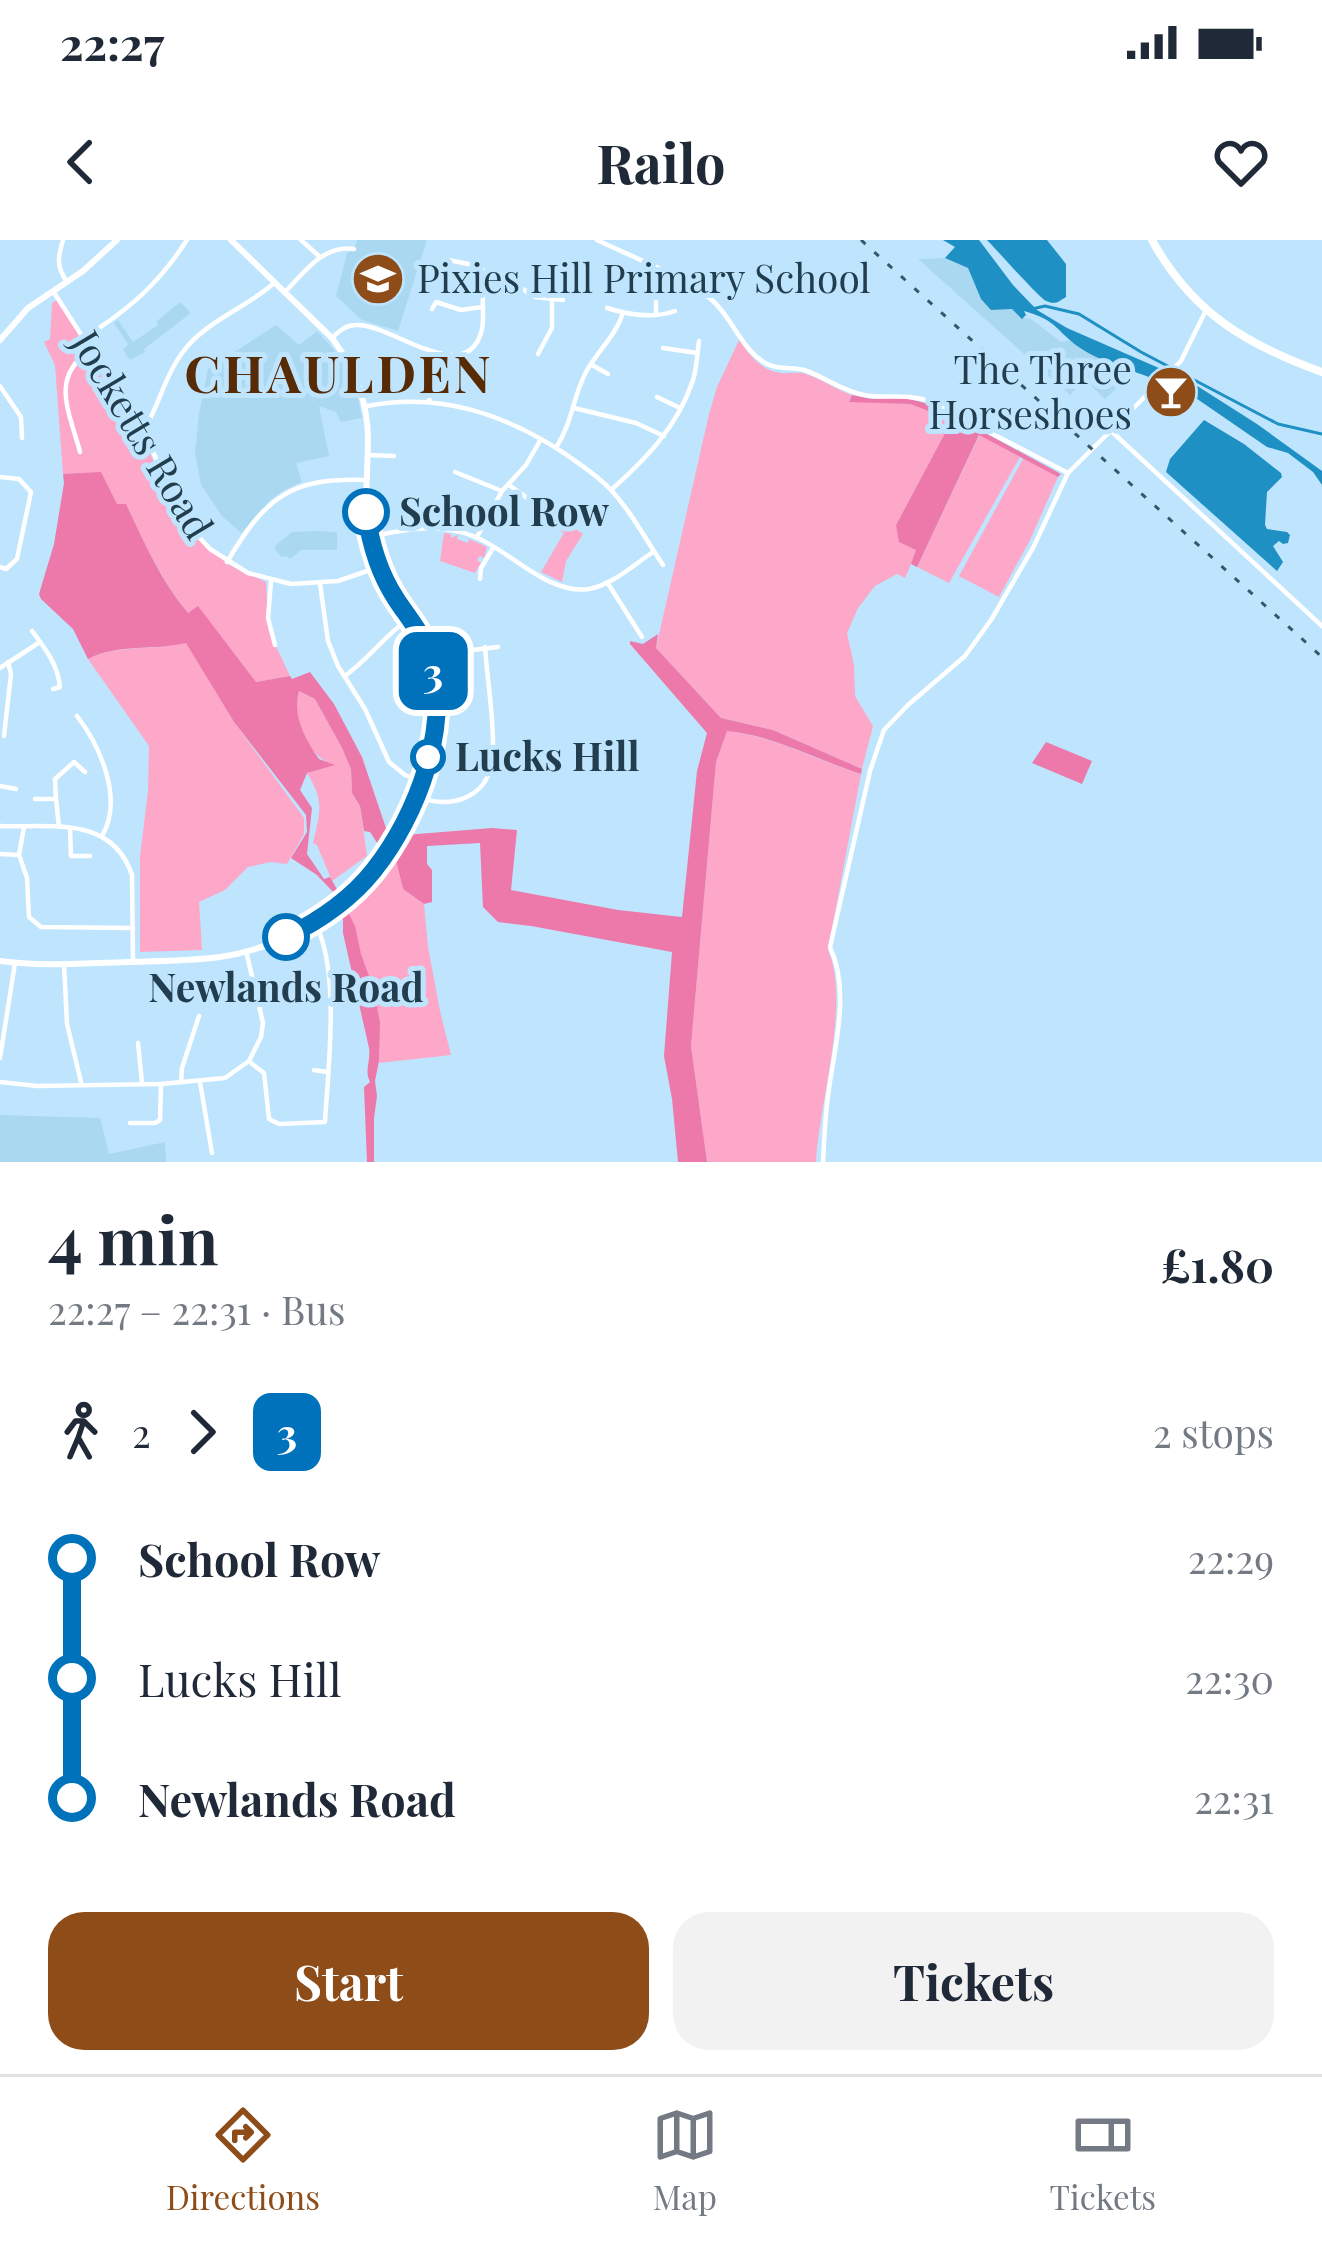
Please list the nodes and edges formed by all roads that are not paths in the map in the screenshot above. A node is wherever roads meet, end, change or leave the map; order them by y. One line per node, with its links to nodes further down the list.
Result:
1 (63, 240): 13 (street)
2 (117, 240): 13 (street)
3 (187, 240): 29 (street)
4 (231, 240): 14 (street)
5 (301, 240): 11 (street)
6 (332, 240): 10 (street)
7 (597, 240): 58 (street)
8 (1154, 242): 24 (main road)
9 (354, 248): 10 (street)
10 (334, 249): 11 (street)
11 (320, 257): 17 (street)
12 (446, 265): 15 (street)
13 (67, 282): 16 (street)
14 (274, 283): 17 (street); 49 (street)
15 (493, 284): 19 (street); 21 (street)
16 (53, 291): 29 (street, Jocketts Road); 31 (street)
17 (285, 292): 30 (street)
18 (563, 299): 19 (street)
19 (552, 300): 32 (street)
20 (656, 302): 27 (street)
21 (482, 307): 23 (street); 36 (street)
22 (607, 308): 26 (street)
23 (432, 309)
24 (1206, 310): 40 (main road); 48 (street)
25 (675, 311): 27 (street)
26 (623, 313): 27 (street); 39 (street)
27 (656, 314)
28 (537, 336): 32 (street)
29 (83, 338): 35 (street, Jocketts Road)
30 (332, 338): 36 (street); 45 (street)
31 (0, 340)
32 (545, 341): 38 (street)
33 (699, 341): 37 (street)
34 (663, 348): 37 (street)
35 (91, 351): 49 (street, Jocketts Road); 54 (street)
36 (437, 352): 44 (street)
37 (697, 352): 47 (street)
38 (538, 354)
39 (591, 364): 41 (street); 46 (street)
40 (1322, 373)
41 (608, 374)
42 (0, 386): 51 (street)
43 (657, 397): 47 (street)
44 (429, 401): 45 (street); 52 (street)
45 (365, 406): 55 (street)
46 (574, 408): 50 (street); 53 (street)
47 (680, 408): 50 (street)
48 (1109, 430): 58 (street); 78 (street)
49 (142, 431): 69 (street, Jocketts Road)
50 (664, 436): 62 (street)
51 (22, 438)
52 (541, 439): 53 (street); 61 (street)
53 (556, 448): 62 (street)
54 (80, 452)
55 (368, 454): 56 (street); 60 (street)
56 (394, 456)
57 (455, 472): 63 (street)
58 (1068, 473): 130 (street)
59 (0, 477): 71 (street)
60 (366, 480): 65 (street); 69 (street)
61 (509, 485): 63 (street); 64 (street)
62 (611, 490): 68 (street)
63 (502, 491): 66 (street)
64 (553, 516)
65 (370, 537): 66 (street); 72 (street)
66 (477, 537): 67 (street)
67 (494, 548): 73 (street); 75 (street)
68 (653, 552): 70 (street); 75 (street)
69 (227, 562): 74 (street, Jocketts Road)
70 (663, 566)
71 (0, 567)
72 (379, 567): 76 (street, Jocketts Road); 77 (street)
73 (480, 579)
74 (271, 580): 76 (street, Jocketts Road); 82 (street)
75 (607, 582): 80 (street)
76 (320, 584): 88 (street)
77 (410, 619): 85 (street); 88 (street)
78 (1322, 626)
79 (32, 631): 81 (street)
80 (642, 637)
81 (40, 642): 86 (street); 89 (street)
82 (274, 645)
83 (498, 646): 84 (street)
84 (485, 647): 85 (street); 96 (street)
85 (431, 659): 93 (street)
86 (8, 662): 87 (street); 91 (street)
87 (0, 668)
88 (344, 676): 93 (street)
89 (53, 689)
90 (77, 716): 103 (street)
91 (4, 736)
92 (85, 772): 98 (street)
93 (422, 782): 96 (street)
94 (0, 786): 95 (street)
95 (16, 789)
96 (417, 796): 107 (street)
97 (35, 799): 98 (street)
98 (56, 799): 101 (street)
99 (0, 826): 100 (street)
100 (24, 826): 101 (street); 105 (street)
101 (59, 827): 102 (street)
102 (70, 828): 103 (street); 106 (street)
103 (102, 836): 108 (street)
104 (0, 854): 105 (street)
105 (19, 855): 108 (street)
106 (90, 856)
107 (314, 921): 109 (street); 121 (street)
108 (133, 928): 111 (street)
109 (246, 952): 111 (street); 115 (street)
110 (0, 961): 112 (street)
111 (133, 962): 113 (street)
112 (15, 963): 113 (street); 118 (street)
113 (64, 964): 127 (street)
114 (287, 994): 115 (street)
115 (258, 997): 119 (street)
116 (199, 1016): 123 (street)
117 (138, 1043): 125 (street)
118 (0, 1058)
119 (249, 1061): 121 (street); 124 (street)
120 (314, 1070): 121 (street)
121 (327, 1072)
122 (0, 1082): 127 (street)
123 (181, 1082): 124 (street); 126 (street)
124 (200, 1082): 129 (street)
125 (142, 1083): 126 (street); 127 (street)
126 (161, 1084): 128 (street)
127 (81, 1085)
128 (130, 1123)
129 (212, 1153)
130 (823, 1162)

